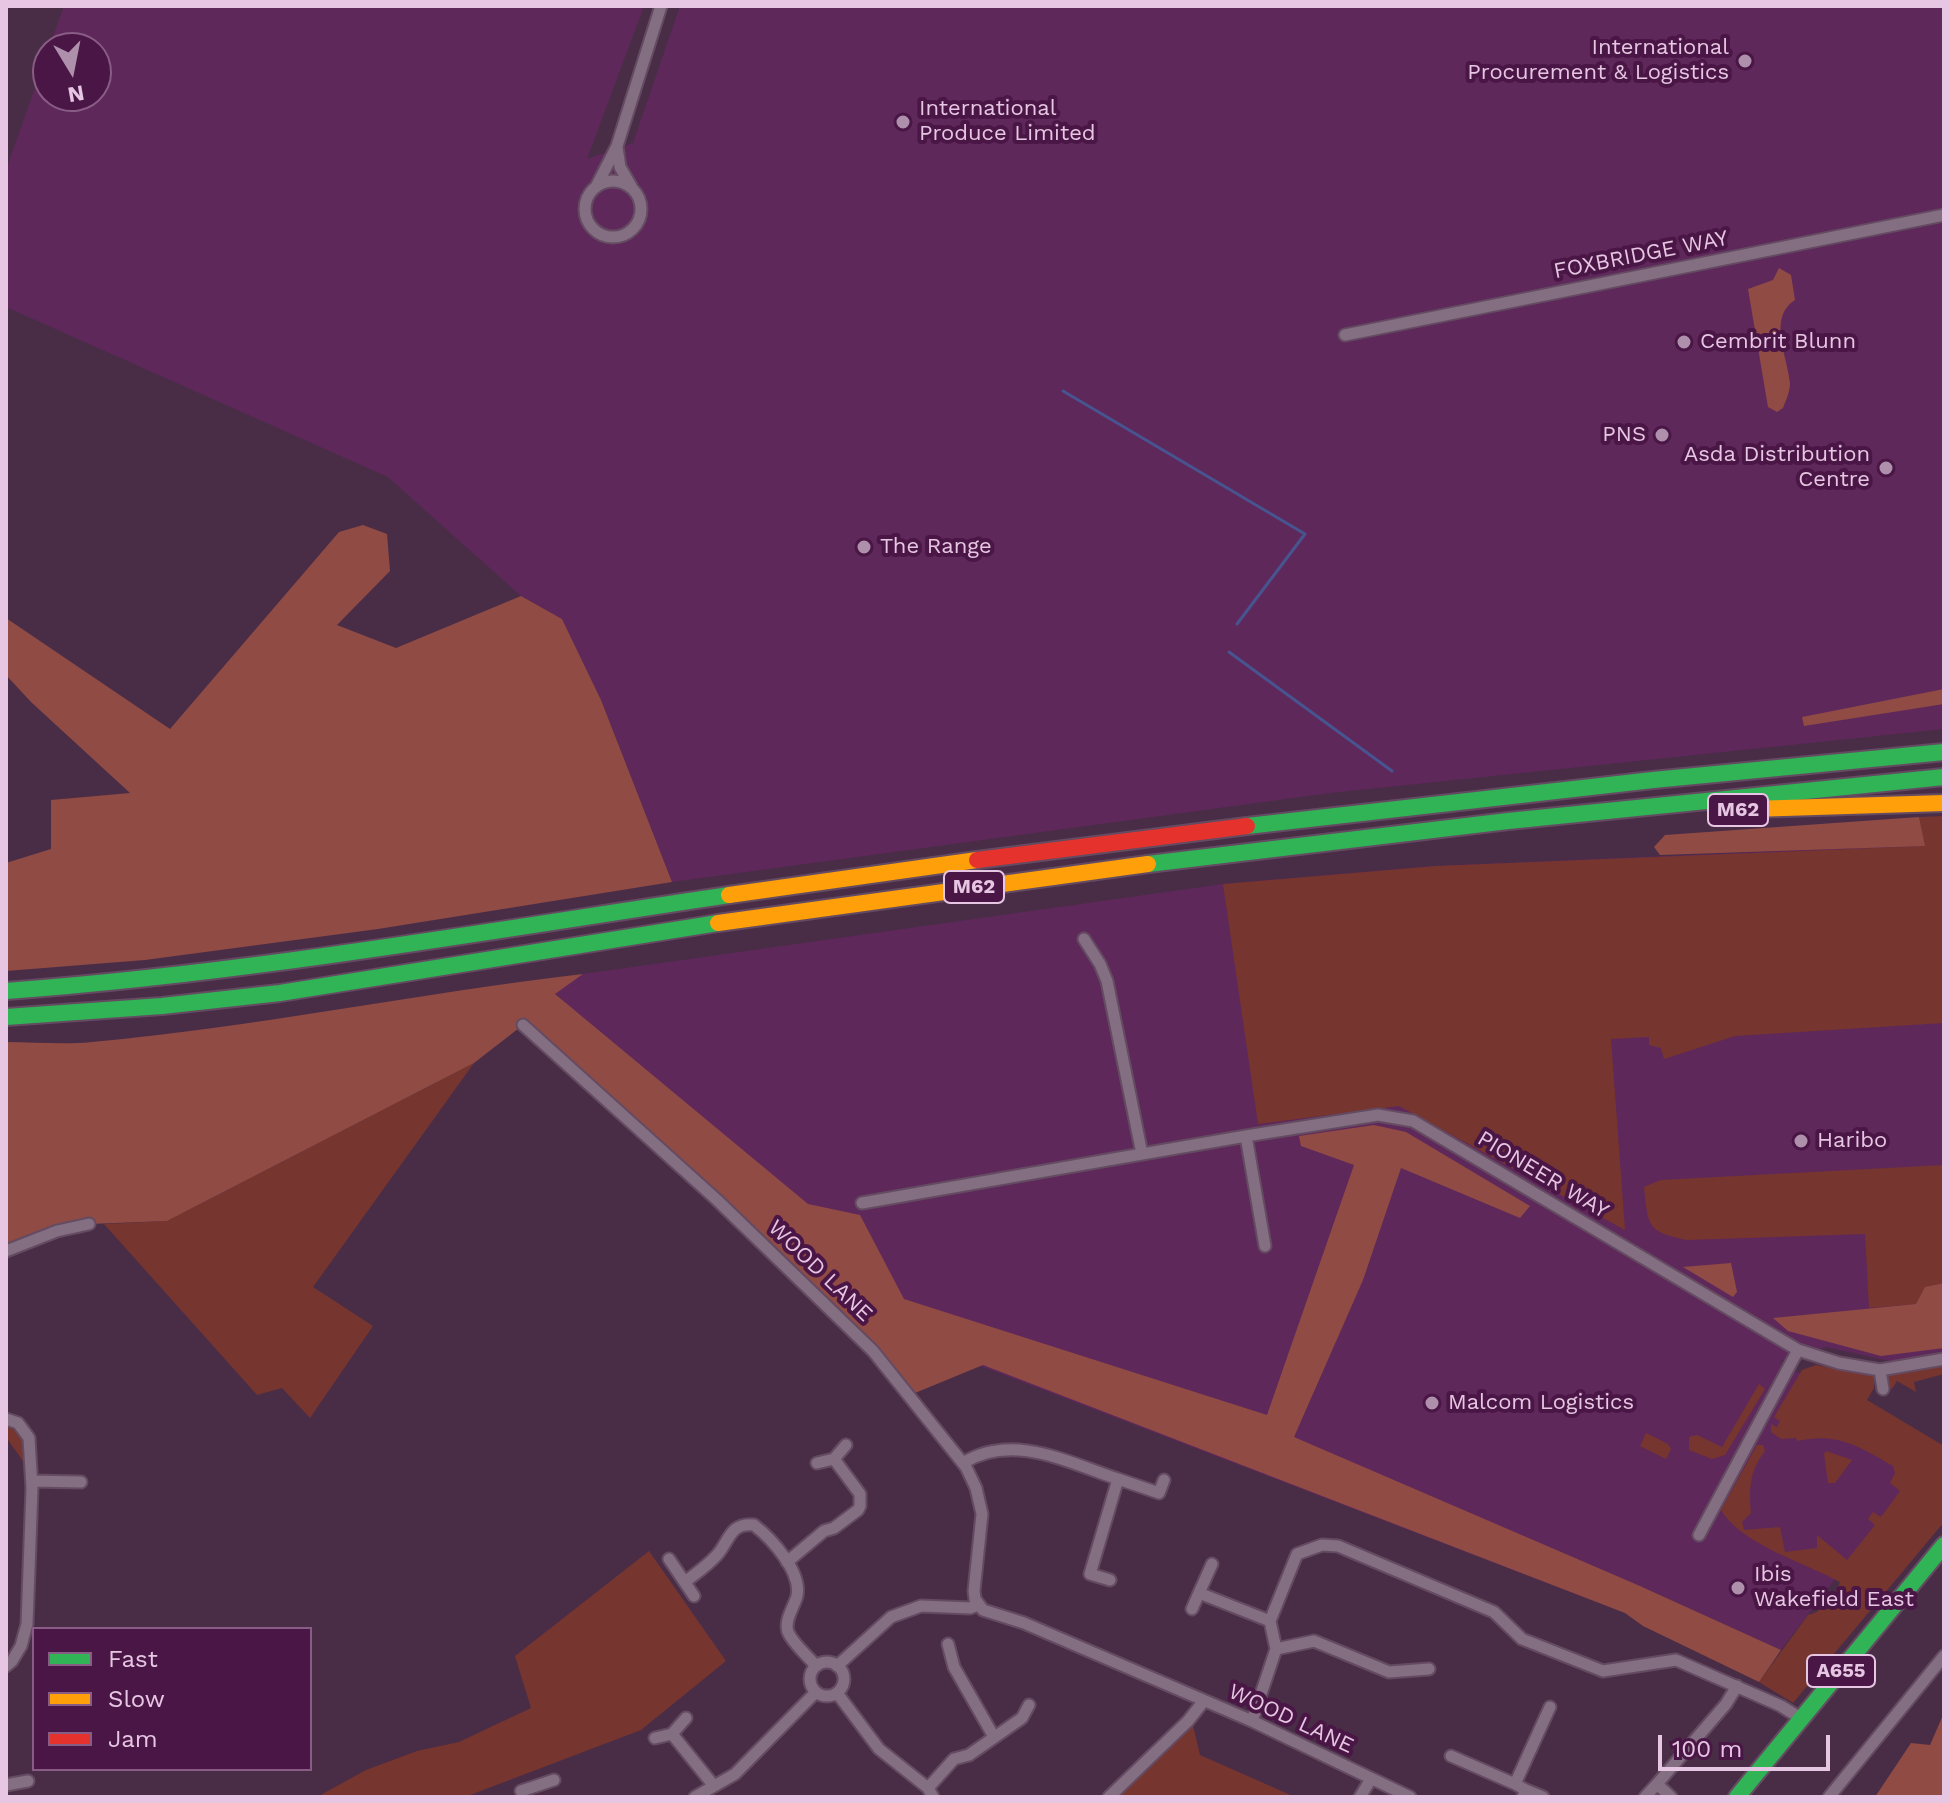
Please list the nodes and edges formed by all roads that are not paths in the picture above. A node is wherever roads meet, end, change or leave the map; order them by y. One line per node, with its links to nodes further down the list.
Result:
1 (661, 6): 2 (street)
2 (617, 146): 3 (street); 4 (street)
3 (596, 187): 4 (street); 4 (street)
4 (631, 187)
5 (1944, 215): 6 (street, FOXBRIDGE WAY)
6 (1345, 335)
7 (1944, 740): 9 (main road, M62)
8 (1944, 752): 9 (main road, M62)
9 (1703, 774): 14 (main road, M62)
10 (1944, 777): 12 (main road, M62)
11 (1944, 803): 12 (main road, M62)
12 (1532, 818): 15 (main road, M62)
13 (1084, 939): 18 (street)
14 (6, 991)
15 (6, 1017)
16 (523, 1025): 31 (street, WOOD LANE)
17 (1246, 1136): 18 (street, PIONEER WAY); 21 (street); 23 (street, PIONEER WAY)
18 (1142, 1154): 19 (street, PIONEER WAY)
19 (862, 1203)
20 (89, 1224): 22 (street)
21 (1265, 1246)
22 (6, 1251)
23 (1798, 1350): 25 (street, PIONEER WAY); 36 (street)
24 (1944, 1359): 25 (street, PIONEER WAY)
25 (1880, 1370): 26 (street)
26 (1883, 1389)
27 (6, 1419): 34 (street)
28 (846, 1445): 29 (street)
29 (834, 1459): 30 (street); 39 (street)
30 (817, 1463)
31 (963, 1463): 32 (street); 45 (street, WOOD LANE)
32 (1118, 1479): 33 (street); 41 (street)
33 (1164, 1480)
34 (32, 1481): 35 (street); 48 (street)
35 (81, 1482)
36 (1699, 1535)
37 (1944, 1545): 63 (main road, A655)
38 (669, 1559): 42 (street)
39 (787, 1562): 42 (street); 53 (street)
40 (1212, 1564): 43 (street)
41 (1110, 1580)
42 (685, 1582): 44 (street)
43 (1199, 1593): 46 (street); 47 (street)
44 (694, 1596)
45 (978, 1605): 54 (street, WOOD LANE); 59 (street, WOOD LANE)
46 (1192, 1609)
47 (1270, 1621): 50 (street); 56 (street)
48 (29, 1636): 52 (street)
49 (948, 1644): 66 (street)
50 (1276, 1649): 55 (street); 64 (street)
51 (1944, 1656): 88 (street)
52 (6, 1666)
53 (816, 1666): 54 (street); 57 (street)
54 (837, 1666): 58 (street)
55 (1429, 1669)
56 (1737, 1686): 63 (street); 73 (street)
57 (816, 1692): 58 (street); 75 (street)
58 (837, 1693): 78 (street)
59 (1203, 1702): 64 (street, WOOD LANE); 81 (street)
60 (1029, 1705): 66 (street)
61 (1550, 1707): 72 (street)
62 (686, 1718): 65 (street)
63 (1802, 1719): 87 (main road, A655)
64 (1252, 1721): 69 (street, WOOD LANE)
65 (672, 1734): 67 (street); 75 (street)
66 (994, 1737): 78 (street)
67 (655, 1738)
68 (1451, 1756): 72 (street)
69 (1371, 1779): 82 (street); 83 (street, WOOD LANE)
70 (554, 1780): 77 (street)
71 (28, 1781): 74 (street)
72 (1515, 1784): 79 (street)
73 (1657, 1784): 85 (street); 86 (street)
74 (6, 1785)
75 (714, 1786): 80 (street)
76 (521, 1791): 77 (street)
77 (540, 1791)
78 (930, 1792)
79 (1525, 1793): 84 (street)
80 (695, 1797)
81 (1109, 1797)
82 (1360, 1797)
83 (1410, 1797)
84 (1543, 1797)
85 (1645, 1797)
86 (1671, 1797)
87 (1737, 1797)
88 (1829, 1797)

